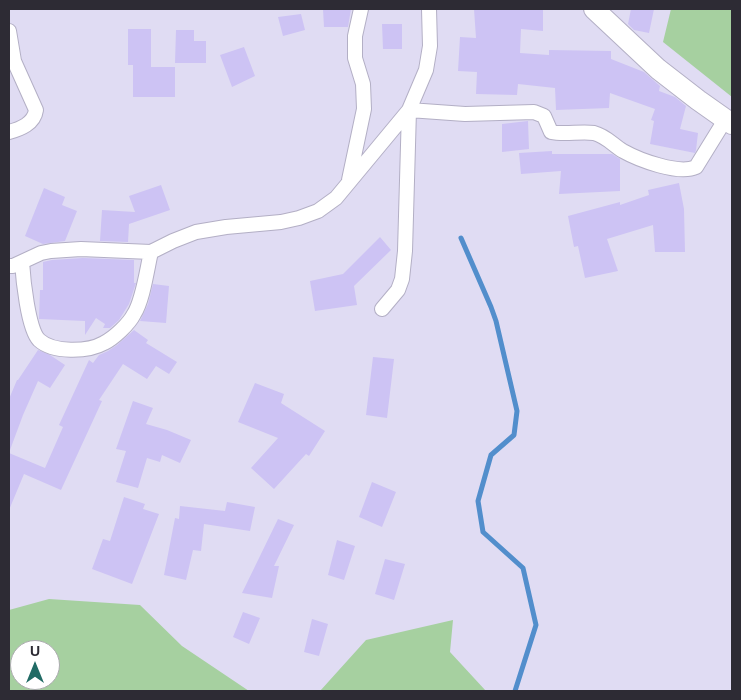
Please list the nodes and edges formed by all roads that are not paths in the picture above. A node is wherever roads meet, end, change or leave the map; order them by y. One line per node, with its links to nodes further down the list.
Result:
1 (361, 9): 8 (street)
2 (429, 9): 5 (street)
3 (594, 9): 6 (street)
4 (9, 30): 7 (street)
5 (409, 110): 6 (street); 8 (street); 11 (street)
6 (729, 122)
7 (9, 132)
8 (348, 183): 9 (street)
9 (151, 252): 10 (street); 10 (street)
10 (15, 264)
11 (382, 309)

